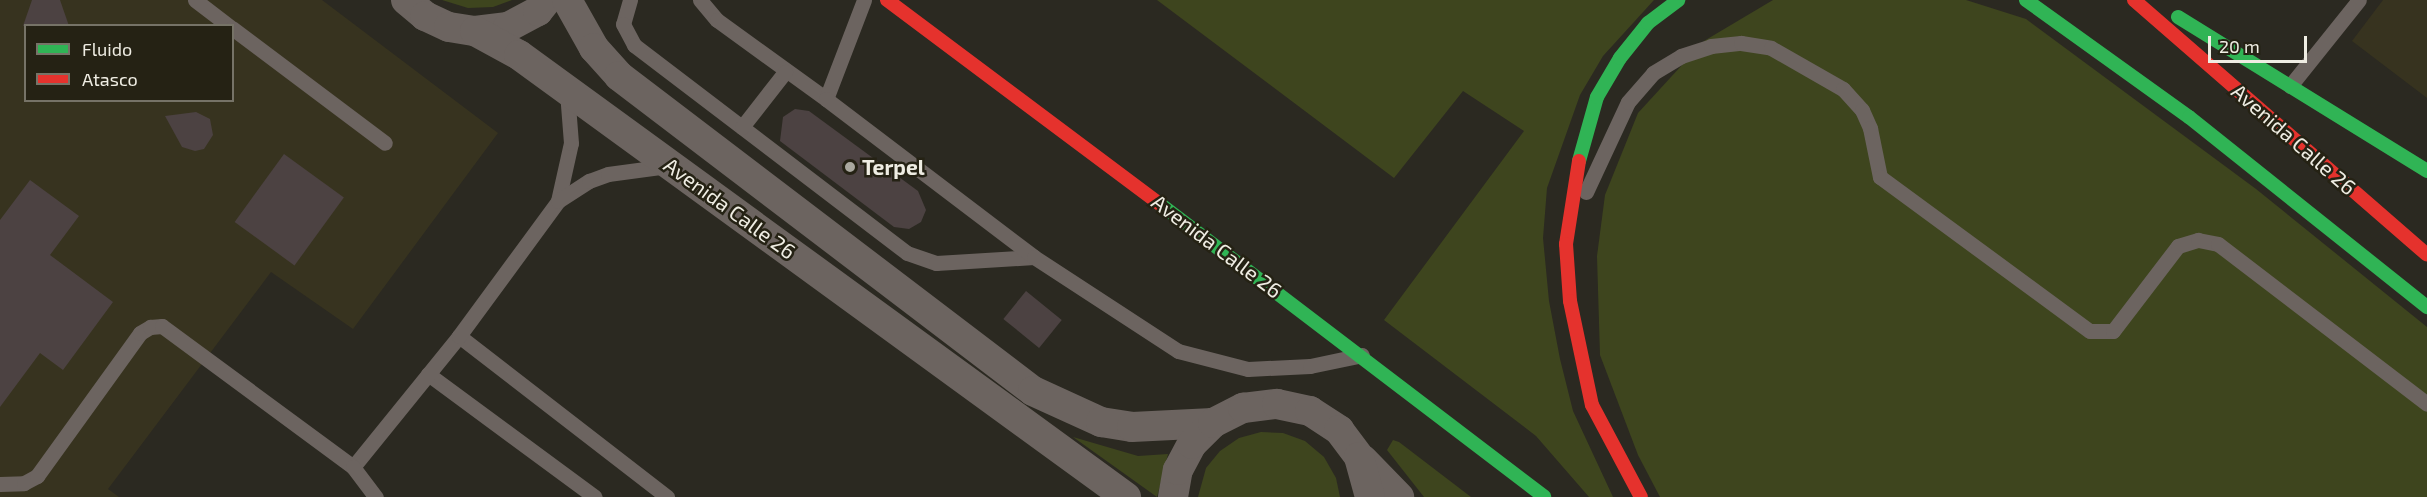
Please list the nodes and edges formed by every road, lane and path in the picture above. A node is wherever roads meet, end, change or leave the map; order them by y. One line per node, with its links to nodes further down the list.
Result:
1 (195, 0): 14 (lane)
2 (406, 0): 16 (street)
3 (548, 0): 16 (street)
4 (567, 0): 34 (street, Avenida Calle 26)
5 (630, 0): 21 (lane)
6 (700, 0): 17 (lane)
7 (864, 0): 20 (lane)
8 (887, 0): 31 (main road, Avenida Calle 26)
9 (1678, 0): 26 (main road)
10 (2026, 0): 29 (main road)
11 (2134, 0): 27 (main road, Avenida Calle 26)
12 (2151, 0): 18 (main road, Avenida Calle 26)
13 (2360, 0): 18 (lane)
14 (226, 24)
15 (234, 30): 22 (lane)
16 (475, 31): 19 (street, Avenida Calle 26)
17 (785, 72): 20 (lane); 21 (lane)
18 (2290, 86): 24 (main road, Avenida Calle 26)
19 (566, 89): 23 (street, Avenida Calle 26); 25 (lane)
20 (826, 99): 28 (lane)
21 (742, 127): 28 (lane)
22 (385, 143)
23 (671, 166): 25 (lane); 43 (street, Avenida Calle 26)
24 (2427, 171)
25 (553, 207): 30 (lane)
26 (1566, 244): 33 (lane); 48 (main road)
27 (2427, 255)
28 (1034, 257): 31 (lane)
29 (2427, 306)
30 (459, 336): 32 (lane); 42 (lane)
31 (1363, 355): 47 (main road, Avenida Calle 26)
32 (428, 374): 36 (lane); 41 (lane)
33 (2427, 404)
34 (1212, 423): 35 (street); 44 (street)
35 (1359, 456): 45 (street); 46 (street)
36 (353, 467): 37 (lane); 40 (lane)
37 (24, 483): 38 (lane); 39 (lane)
38 (0, 484)
39 (33, 497)
40 (376, 497)
41 (595, 497)
42 (667, 497)
43 (1126, 497)
44 (1173, 497)
45 (1370, 497)
46 (1399, 497)
47 (1544, 497)
48 (1641, 497)

